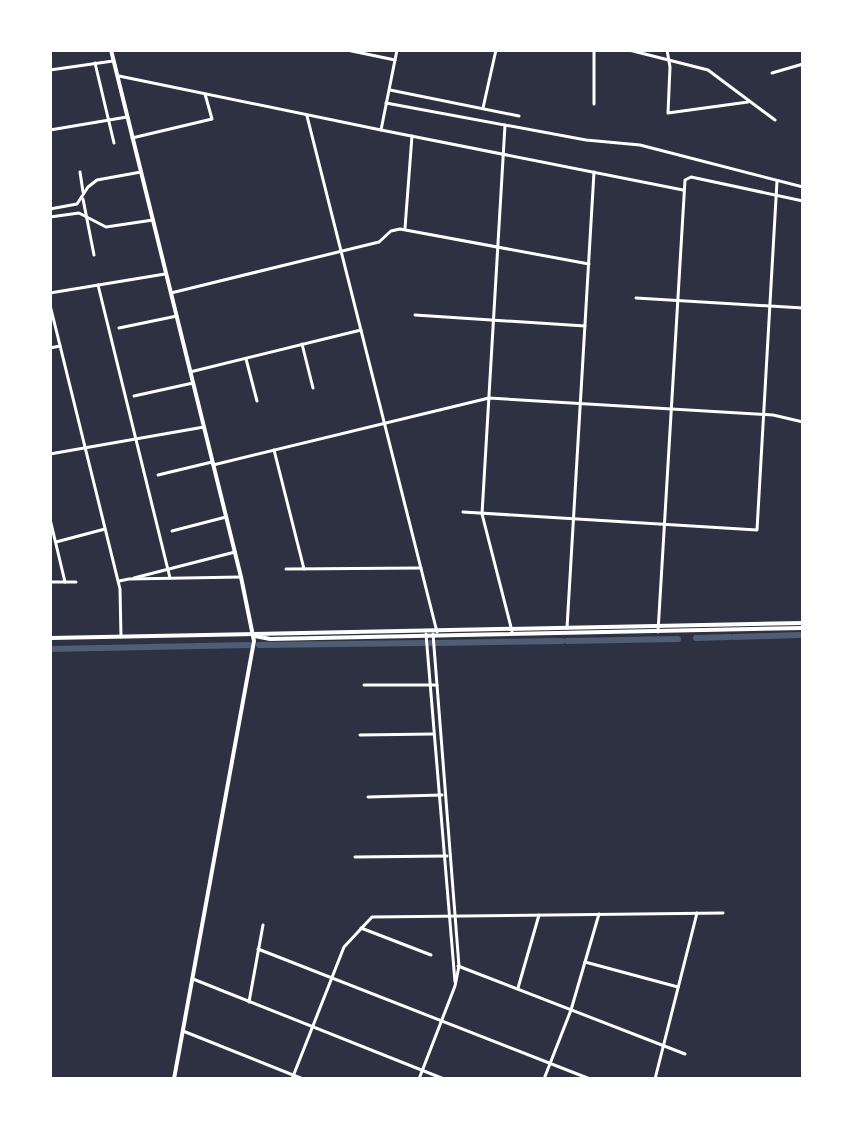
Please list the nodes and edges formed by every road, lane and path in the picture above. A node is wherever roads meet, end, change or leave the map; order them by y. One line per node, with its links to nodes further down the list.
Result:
1 (111, 50): 10 (main road)
2 (347, 50): 8 (street)
3 (397, 50): 8 (street)
4 (496, 50): 21 (street)
5 (594, 50): 20 (street)
6 (629, 50): 9 (street)
7 (667, 50): 9 (street)
8 (395, 60): 16 (street)
9 (669, 60): 18 (street); 18 (street)
10 (113, 61): 11 (street); 15 (main road)
11 (95, 63): 13 (street); 27 (street)
12 (803, 64): 14 (street)
13 (50, 70)
14 (772, 73)
15 (117, 76): 17 (street); 26 (main road)
16 (389, 90): 19 (street); 21 (street)
17 (205, 94): 24 (street); 34 (street)
18 (750, 102): 28 (street)
19 (386, 103): 29 (street); 32 (street)
20 (594, 104)
21 (483, 108): 22 (street)
22 (491, 110): 23 (street); 29 (street)
23 (497, 111): 25 (street); 29 (street)
24 (306, 115): 32 (street); 52 (street)
25 (519, 116)
26 (127, 117): 27 (street); 34 (main road)
27 (109, 120): 31 (street); 35 (street)
28 (775, 120)
29 (492, 122): 30 (street)
30 (505, 125): 36 (street); 40 (street)
31 (50, 130)
32 (381, 130): 33 (street)
33 (412, 136): 36 (street); 50 (street)
34 (132, 138): 38 (main road)
35 (114, 143)
36 (503, 155): 39 (street); 51 (street)
37 (80, 172): 43 (street)
38 (141, 172): 43 (street); 49 (main road)
39 (594, 172): 42 (street); 54 (street)
40 (777, 180): 41 (street); 44 (street)
41 (803, 187)
42 (684, 190): 44 (street); 60 (street)
43 (84, 195): 46 (street); 48 (street)
44 (776, 195): 45 (street); 62 (street)
45 (803, 201)
46 (50, 209)
47 (50, 217): 48 (street)
48 (87, 217): 49 (street); 53 (street)
49 (153, 220): 55 (main road)
50 (404, 229): 51 (street); 52 (street)
51 (498, 247): 54 (street); 66 (street)
52 (341, 251): 58 (street); 69 (street)
53 (94, 255)
54 (589, 264): 67 (street)
55 (166, 273): 56 (street); 58 (main road)
56 (98, 285): 57 (street); 86 (street)
57 (50, 293)
58 (171, 293): 65 (main road)
59 (636, 298): 60 (street)
60 (678, 301): 62 (street); 81 (street)
61 (50, 305): 71 (street)
62 (770, 306): 63 (street); 82 (street)
63 (803, 308)
64 (415, 315): 66 (street)
65 (177, 316): 68 (street); 74 (main road)
66 (493, 320): 67 (street); 78 (street)
67 (585, 326): 80 (street)
68 (119, 328)
69 (361, 330): 70 (street); 84 (street)
70 (302, 344): 73 (street); 76 (street)
71 (60, 346): 72 (street); 87 (street)
72 (50, 348)
73 (246, 359): 74 (street); 79 (street)
74 (190, 372): 75 (main road)
75 (193, 383): 77 (street); 85 (main road)
76 (313, 388)
77 (134, 396)
78 (489, 398): 80 (street); 84 (street); 93 (street)
79 (257, 401)
80 (580, 403): 81 (street); 96 (street)
81 (671, 409): 82 (street); 97 (street)
82 (763, 414): 83 (street); 97 (street)
83 (803, 422)
84 (384, 424): 88 (street); 102 (street)
85 (204, 427): 86 (street); 90 (main road)
86 (136, 439): 87 (street); 103 (street)
87 (85, 448): 89 (street); 98 (street)
88 (274, 450): 90 (street); 105 (street)
89 (50, 454)
90 (213, 463): 91 (street); 94 (main road)
91 (158, 475)
92 (463, 512): 93 (street)
93 (482, 514): 96 (street); 116 (street)
94 (226, 517): 99 (street); 101 (main road)
95 (50, 519): 100 (street)
96 (574, 519): 97 (street); 115 (street)
97 (664, 524): 114 (street)
98 (105, 529): 100 (street); 109 (street)
99 (172, 531)
100 (56, 542): 111 (street)
101 (235, 552): 103 (street); 106 (main road)
102 (421, 568): 105 (street); 117 (street)
103 (168, 569): 107 (street); 108 (street)
104 (286, 569): 105 (street)
105 (304, 569)
106 (241, 577): 107 (street); 118 (main road)
107 (170, 578): 108 (street)
108 (129, 579): 109 (street)
109 (119, 581): 119 (street)
110 (50, 582): 111 (street)
111 (65, 582): 112 (street)
112 (76, 582)
113 (803, 625): 114 (main road)
114 (658, 630): 115 (main road)
115 (567, 631): 116 (main road)
116 (513, 632): 117 (main road)
117 (432, 633): 118 (main road); 122 (street); 123 (street)
118 (253, 635): 119 (main road); 143 (main road)
119 (121, 637): 120 (main road)
120 (50, 638)
121 (364, 685): 122 (street)
122 (431, 685): 123 (street); 124 (street)
123 (437, 685): 125 (street)
124 (435, 734): 125 (street); 126 (street); 127 (street)
125 (441, 734): 127 (street)
126 (360, 735)
127 (443, 795): 128 (street); 129 (street)
128 (368, 797)
129 (448, 856): 130 (street); 135 (street)
130 (355, 857)
131 (697, 913): 132 (street); 133 (street); 144 (street)
132 (723, 913)
133 (599, 914): 134 (street); 140 (street)
134 (539, 915): 135 (street); 145 (street)
135 (452, 916): 137 (street); 141 (street)
136 (263, 925): 138 (street)
137 (361, 928): 139 (street); 142 (street)
138 (258, 949): 142 (street); 146 (street)
139 (431, 955)
140 (585, 962): 144 (street); 147 (street)
141 (456, 965): 145 (street); 148 (street)
142 (332, 977): 148 (street); 149 (street)
143 (193, 979): 146 (street); 150 (main road)
144 (678, 987): 151 (street)
145 (517, 989): 147 (street)
146 (249, 1002): 149 (street)
147 (571, 1010): 151 (street); 153 (street)
148 (441, 1021): 153 (street); 154 (street)
149 (312, 1027): 154 (street); 155 (street)
150 (183, 1031): 155 (street); 156 (main road)
151 (663, 1046): 152 (street); 162 (street)
152 (685, 1054)
153 (550, 1063): 160 (street); 161 (street)
154 (422, 1070): 158 (street); 159 (street)
155 (293, 1077): 157 (street)
156 (174, 1079)
157 (303, 1079)
158 (419, 1079)
159 (444, 1079)
160 (544, 1079)
161 (590, 1079)
162 (655, 1079)

